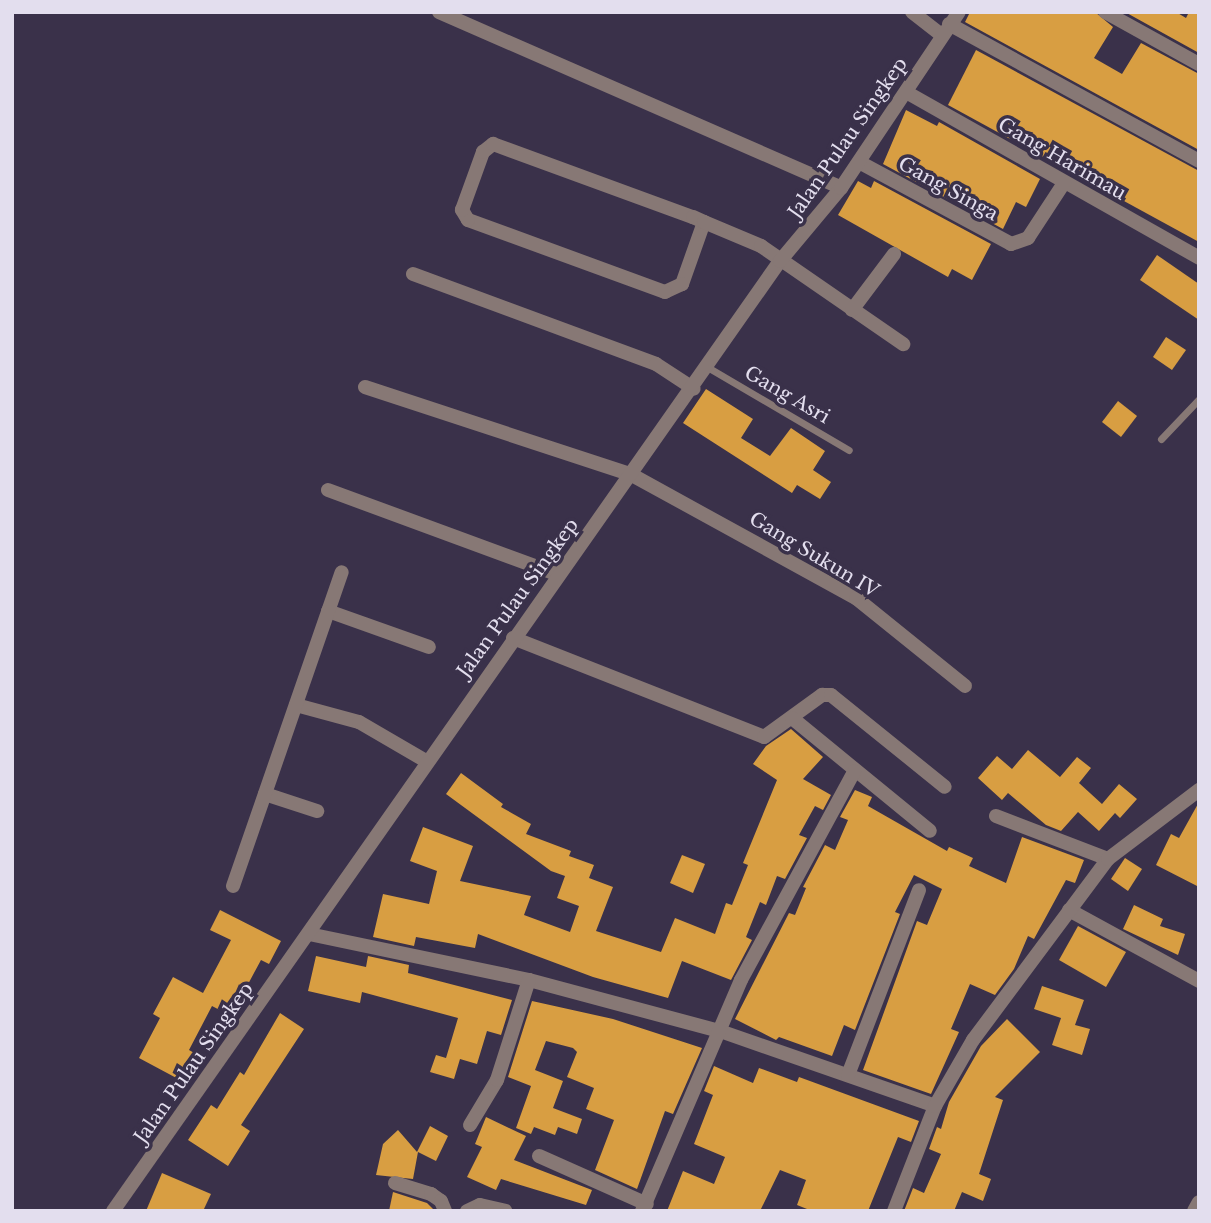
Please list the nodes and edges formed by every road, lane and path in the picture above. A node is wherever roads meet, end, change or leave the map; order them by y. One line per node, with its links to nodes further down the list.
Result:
1 (439, 12): 11 (street)
2 (912, 12): 5 (street)
3 (959, 12): 5 (street, Jalan Pulau Singkep)
4 (1105, 12): 6 (street)
5 (945, 30): 7 (street, Jalan Pulau Singkep); 8 (street)
6 (1199, 64)
7 (906, 92): 9 (street, Jalan Pulau Singkep); 10 (street, Gang Harimau)
8 (1199, 161)
9 (859, 162): 10 (street, Gang Singa); 11 (street, Jalan Pulau Singkep)
10 (1064, 183): 14 (street, Gang Harimau)
11 (841, 188): 15 (street, Jalan Pulau Singkep)
12 (704, 222): 12 (street); 15 (street)
13 (894, 254): 17 (street)
14 (1199, 258)
15 (780, 261): 17 (street); 19 (street, Jalan Pulau Singkep)
16 (413, 274): 21 (street)
17 (852, 310): 18 (street)
18 (903, 344)
19 (709, 368): 21 (street, Jalan Pulau Singkep); 24 (lane, Gang Asri)
20 (365, 387): 25 (street, Gang Sukun IV)
21 (694, 389): 25 (street, Jalan Pulau Singkep)
22 (1199, 399): 23 (lane)
23 (1161, 439)
24 (849, 450)
25 (632, 475): 28 (street, Jalan Pulau Singkep); 32 (street, Gang Sukun IV)
26 (328, 490): 28 (street)
27 (342, 572): 29 (street)
28 (559, 575): 30 (street, Jalan Pulau Singkep)
29 (328, 611): 31 (street); 33 (street)
30 (513, 638): 34 (street); 35 (street, Jalan Pulau Singkep)
31 (429, 647)
32 (965, 686)
33 (296, 705): 35 (street); 39 (street)
34 (792, 718): 36 (street); 37 (street)
35 (426, 761): 47 (street, Jalan Pulau Singkep)
36 (855, 772): 42 (street); 50 (street)
37 (945, 787)
38 (1199, 790): 43 (street)
39 (265, 794): 40 (street); 44 (street)
40 (317, 811)
41 (996, 816): 43 (street)
42 (930, 831)
43 (1108, 859): 46 (street)
44 (233, 886)
45 (919, 890): 51 (street)
46 (1069, 910): 49 (street); 52 (street)
47 (309, 934): 48 (street); 58 (street, Jalan Pulau Singkep)
48 (529, 980): 50 (street); 53 (street)
49 (1199, 982)
50 (720, 1031): 51 (street); 57 (street)
51 (848, 1075): 52 (street)
52 (934, 1106): 62 (street)
53 (470, 1125)
54 (539, 1156): 57 (street)
55 (395, 1183): 59 (street)
56 (1199, 1202): 63 (street)
57 (645, 1207)
58 (113, 1211)
59 (444, 1211)
60 (467, 1211): 61 (street)
61 (505, 1211)
62 (894, 1211)
63 (1194, 1211)

